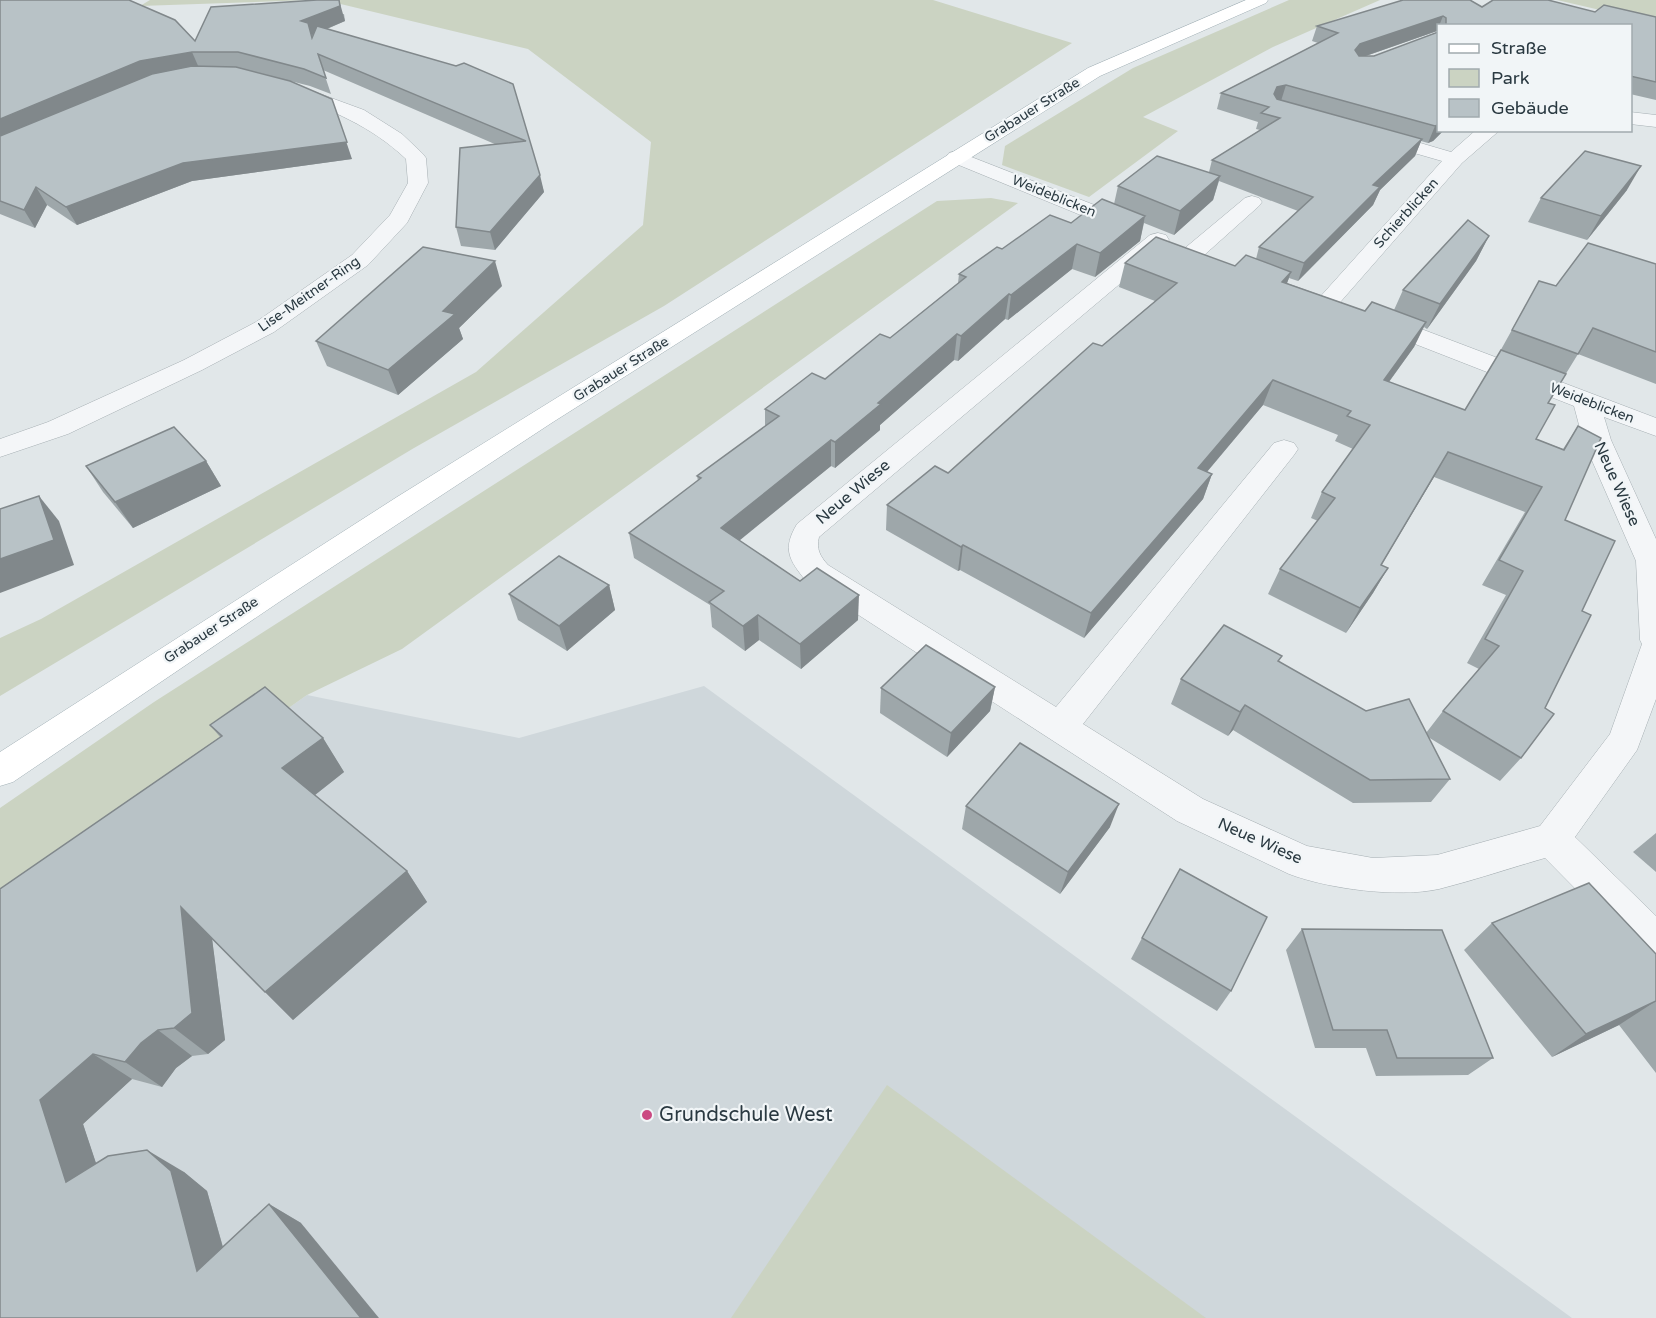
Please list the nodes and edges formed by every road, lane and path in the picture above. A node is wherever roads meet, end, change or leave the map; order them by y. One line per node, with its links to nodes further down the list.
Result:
1 (1260, 0): 7 (main road, Grabauer Straße)
2 (273, 84): 14 (street, Lise-Meitner-Ring)
3 (1632, 118): 4 (street)
4 (1656, 121)
5 (1357, 131): 8 (street)
6 (1487, 132): 8 (street, Schierblicken)
7 (957, 157): 10 (street, Weideblicken); 19 (main road, Grabauer Straße)
8 (1455, 159): 11 (street, Schierblicken)
9 (1252, 202): 10 (street, Weideblicken)
10 (1159, 239): 18 (street, Neue Wiese)
11 (1336, 305): 12 (street, Weideblicken)
12 (1585, 399): 13 (street, Weideblicken); 16 (street, Neue Wiese)
13 (1656, 428)
14 (0, 448)
15 (1284, 449): 18 (street)
16 (1656, 640)
17 (1656, 650): 20 (street)
18 (1060, 728): 20 (street, Neue Wiese)
19 (0, 771)
20 (1552, 838): 21 (street)
21 (1656, 943)

